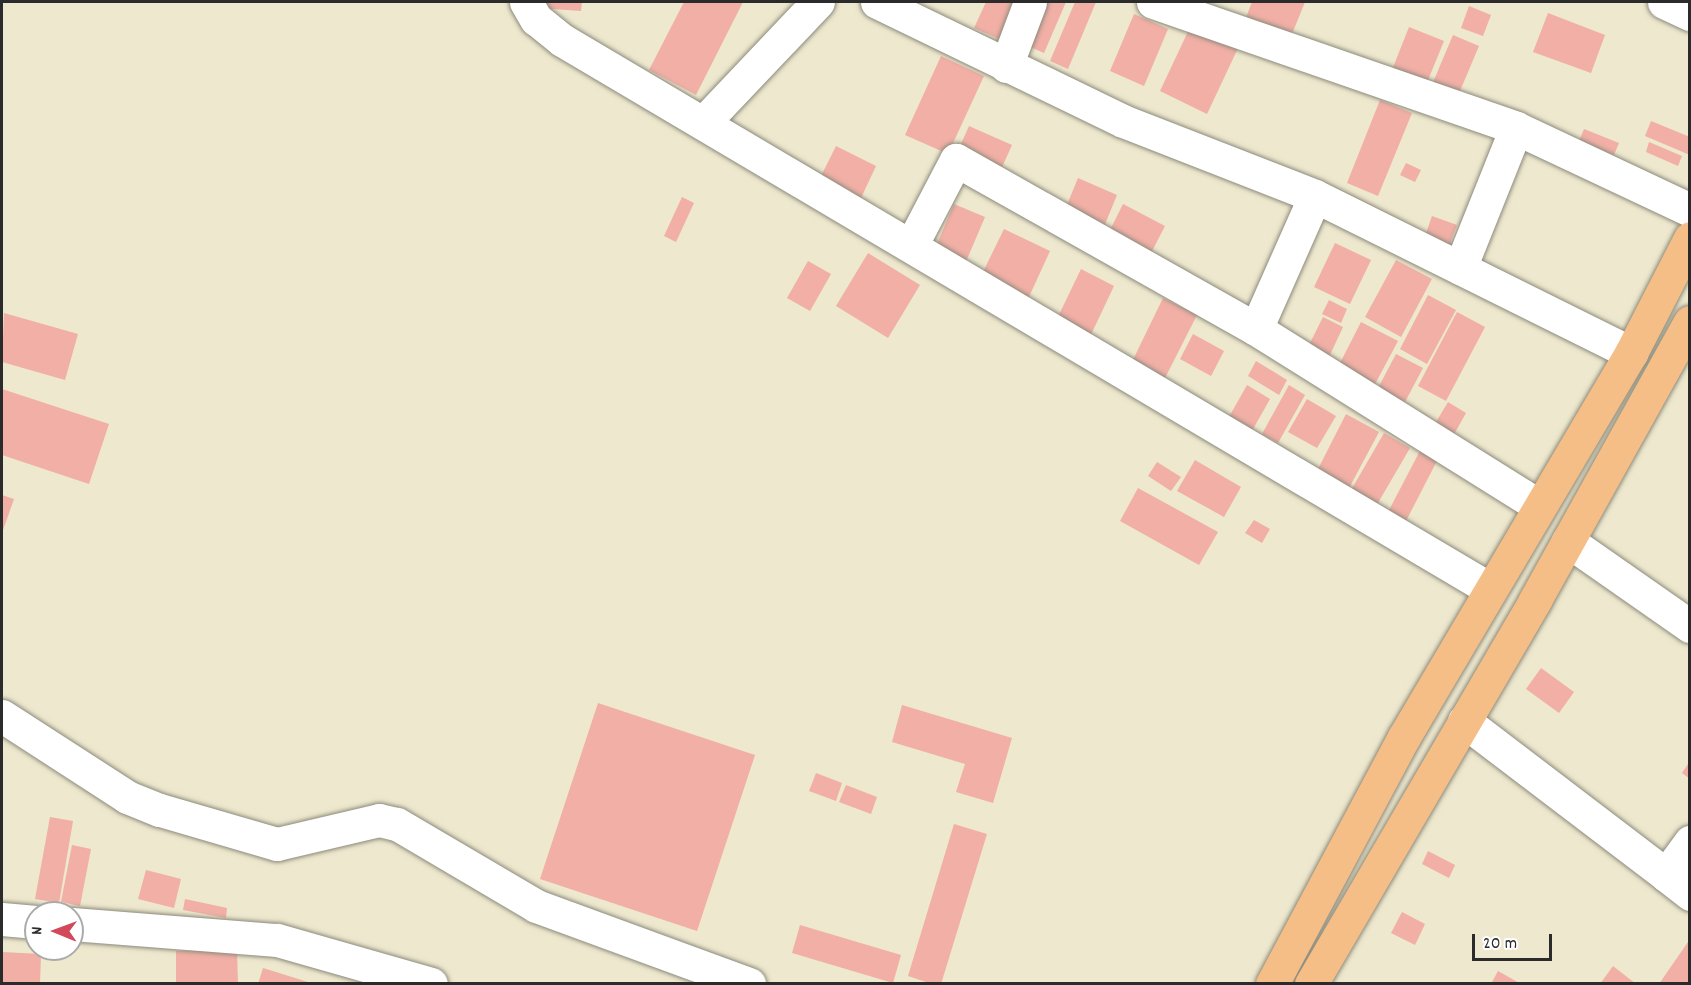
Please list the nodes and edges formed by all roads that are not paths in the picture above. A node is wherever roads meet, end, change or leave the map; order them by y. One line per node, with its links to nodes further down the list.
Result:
1 (526, 2): 9 (street)
2 (818, 2): 9 (street)
3 (877, 2): 8 (street)
4 (1030, 2): 8 (street)
5 (1153, 2): 10 (street)
6 (1664, 2): 7 (street)
7 (1689, 14)
8 (1006, 66): 11 (street)
9 (703, 123): 14 (street)
10 (1516, 128): 12 (street); 15 (street)
11 (1315, 196): 15 (street); 17 (street)
12 (1689, 210)
13 (1689, 238): 18 (main road)
14 (912, 244): 17 (street); 21 (street)
15 (1460, 268): 18 (street)
16 (1689, 322): 20 (main road)
17 (1256, 329): 19 (street)
18 (1630, 353): 19 (main road)
19 (1539, 506): 21 (main road)
20 (1568, 541): 22 (street); 24 (main road)
21 (1490, 589): 32 (main road)
22 (1689, 626)
23 (2, 716): 31 (street)
24 (1464, 720): 26 (street); 33 (main road)
25 (1689, 842): 26 (street)
26 (1678, 884)
27 (2, 919): 28 (street)
28 (24, 921)
29 (84, 925): 30 (street)
30 (430, 984)
31 (749, 984)
32 (1272, 984)
33 (1311, 984)

